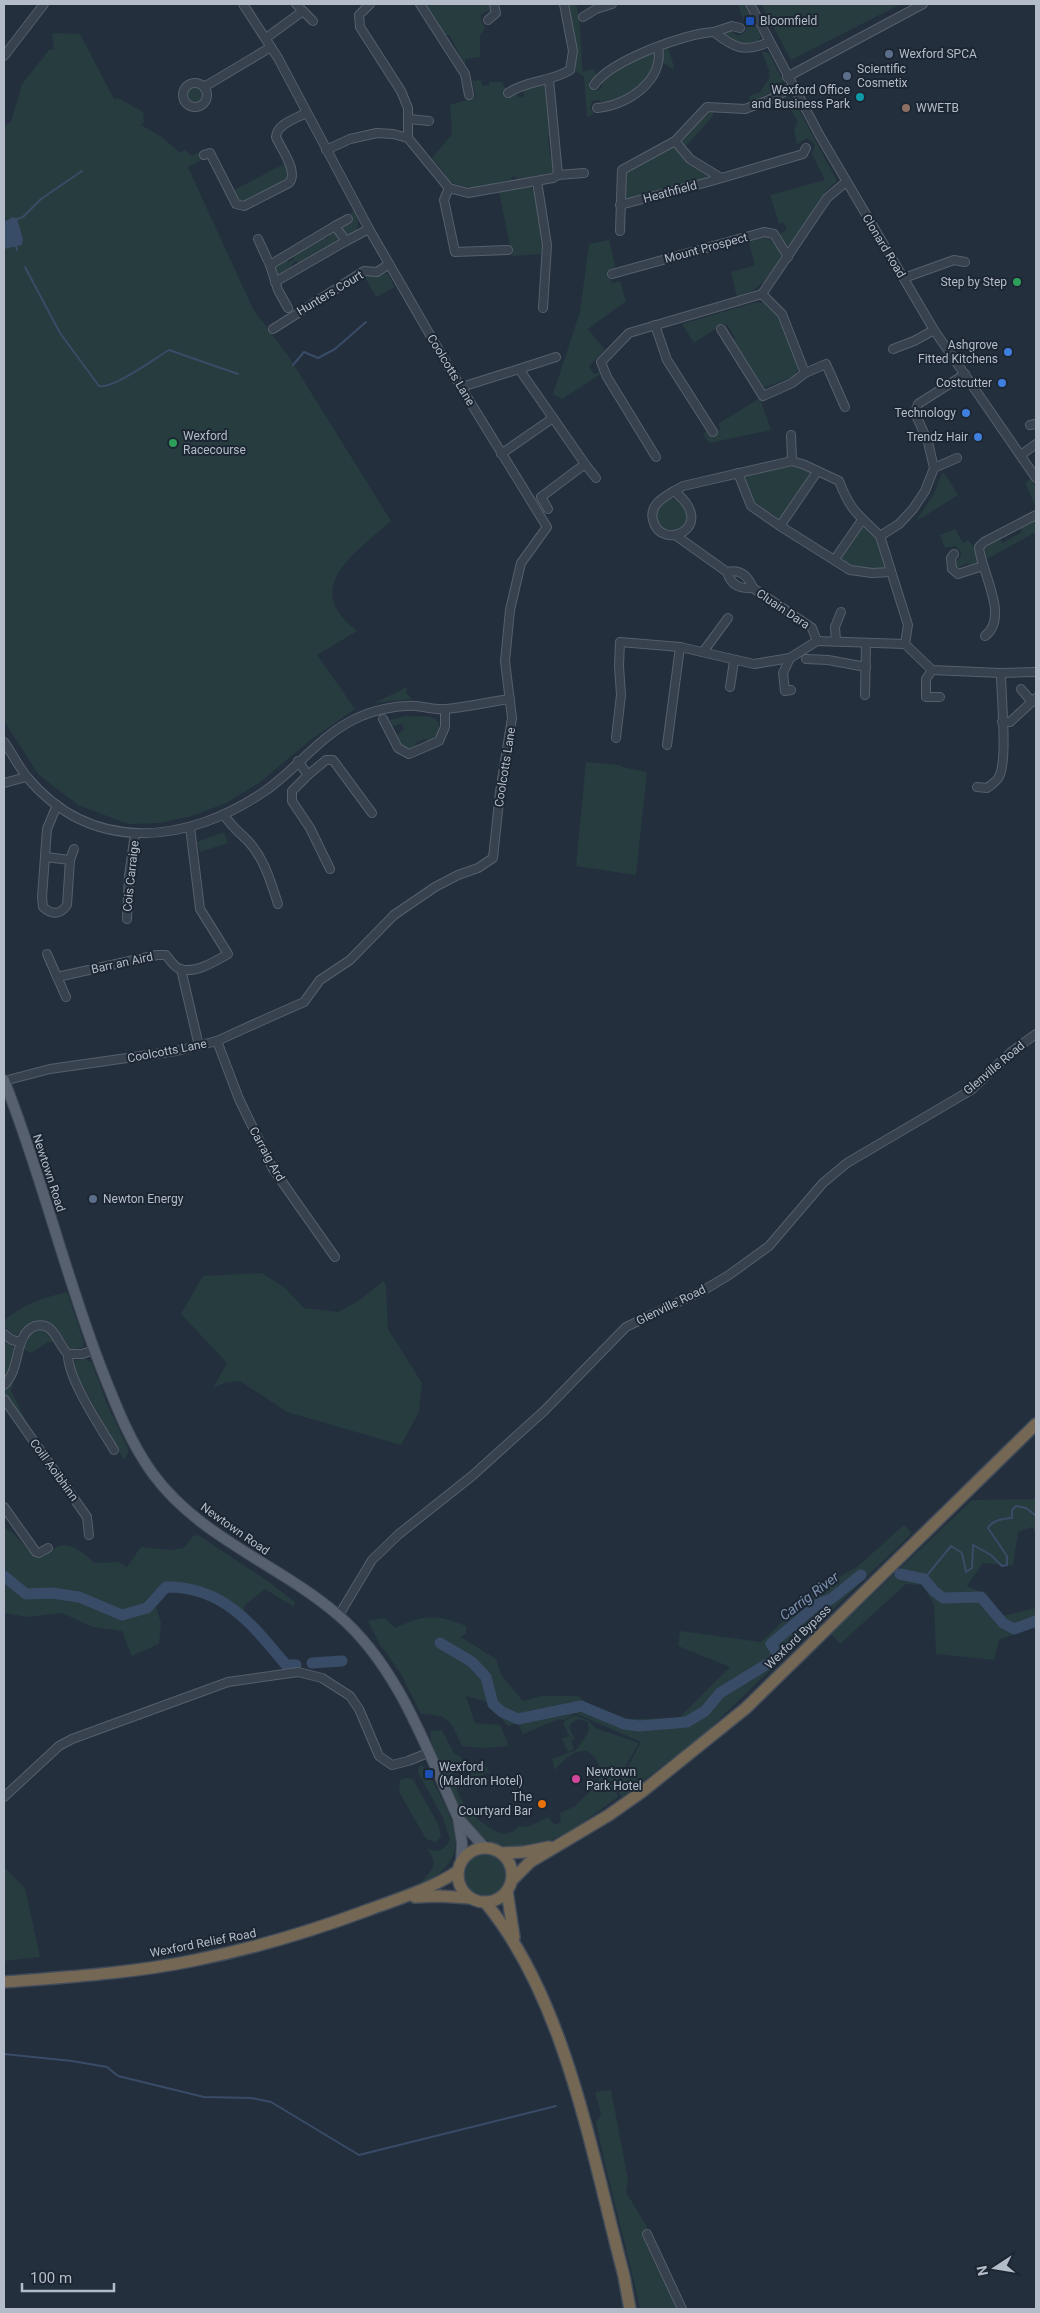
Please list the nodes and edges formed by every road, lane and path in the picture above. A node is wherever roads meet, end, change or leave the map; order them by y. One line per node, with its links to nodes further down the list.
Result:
1 (44, 4): 22 (street)
2 (255, 4): 11 (street)
3 (296, 4): 12 (street)
4 (370, 4): 32 (street)
5 (420, 4): 29 (street)
6 (494, 4): 14 (street)
7 (564, 4): 24 (street)
8 (612, 4): 13 (street)
9 (750, 4): 19 (street, Clonard Road)
10 (922, 4): 23 (street)
11 (245, 6): 18 (street, Coolcotts Lane)
12 (302, 11): 15 (street); 18 (street)
13 (583, 16)
14 (488, 20)
15 (314, 21)
16 (740, 28): 17 (street)
17 (714, 32): 19 (street); 21 (street)
18 (266, 38): 20 (street, Coolcotts Lane)
19 (769, 42): 23 (street, Clonard Road)
20 (271, 47): 26 (street); 31 (street, Coolcotts Lane)
21 (658, 47): 25 (street); 30 (street)
22 (4, 56)
23 (787, 77): 27 (street, Clonard Road)
24 (549, 79): 28 (street); 40 (street)
25 (594, 85)
26 (204, 87)
27 (793, 87): 35 (street); 43 (street, Clonard Road)
28 (508, 93)
29 (470, 95)
30 (596, 108)
31 (306, 113): 37 (street, Coolcotts Lane); 38 (street)
32 (409, 119): 33 (street); 34 (street)
33 (429, 121)
34 (408, 138): 37 (street); 44 (street)
35 (675, 141): 41 (street, Heathfield); 45 (street)
36 (806, 148): 41 (street, Heathfield)
37 (326, 150): 48 (street, Coolcotts Lane)
38 (204, 155)
39 (584, 173): 40 (street)
40 (558, 175): 42 (street)
41 (721, 178): 45 (street, Heathfield)
42 (537, 181): 44 (street); 62 (street)
43 (846, 182): 53 (street); 58 (street, Clonard Road)
44 (449, 188): 52 (street)
45 (620, 205): 49 (street)
46 (348, 219): 47 (street)
47 (335, 226): 51 (street); 56 (street)
48 (370, 229): 51 (street); 55 (street, Coolcotts Lane)
49 (620, 231)
50 (258, 239): 56 (street)
51 (346, 241): 59 (street)
52 (508, 250)
53 (788, 256): 57 (street, Mount Prospect); 60 (street)
54 (965, 262): 58 (street)
55 (390, 264): 64 (street, Hunters Court); 78 (street, Coolcotts Lane)
56 (270, 265): 59 (street)
57 (612, 274)
58 (904, 278): 66 (street, Clonard Road)
59 (275, 282): 61 (street)
60 (762, 294): 63 (street); 70 (street)
61 (288, 308)
62 (543, 308)
63 (655, 325): 75 (street); 79 (street)
64 (273, 329)
65 (722, 329): 70 (street)
66 (934, 330): 67 (street); 71 (street, Clonard Road)
67 (893, 350)
68 (556, 357): 69 (street)
69 (519, 369): 72 (street); 74 (street)
70 (805, 373): 73 (street)
71 (965, 374): 80 (street, Clonard Road); 84 (street)
72 (468, 385)
73 (845, 407)
74 (553, 418): 78 (street); 83 (street)
75 (713, 432)
76 (791, 435): 82 (street)
77 (1036, 444): 80 (street)
78 (502, 454): 123 (street, Coolcotts Lane)
79 (656, 456)
80 (1021, 456): 88 (street, Clonard Road)
81 (957, 458): 84 (street)
82 (792, 462): 85 (street); 86 (street, Cluain Dara)
83 (586, 464): 87 (street); 90 (street)
84 (934, 468): 95 (street)
85 (817, 472): 92 (street); 93 (street)
86 (738, 473): 89 (street, Cluain Dara); 93 (street)
87 (596, 478)
88 (1036, 478)
89 (674, 491): 94 (street); 94 (street, Cluain Dara)
90 (548, 509)
91 (1036, 515): 98 (street)
92 (862, 520): 95 (street); 97 (street)
93 (780, 526): 97 (street)
94 (675, 536): 99 (street, Cluain Dara)
95 (880, 536): 100 (street)
96 (954, 554): 98 (street)
97 (835, 559): 100 (street)
98 (982, 566): 104 (street)
99 (727, 572): 101 (street, Cluain Dara); 101 (street, Cluain Dara)
100 (891, 572): 108 (street)
101 (753, 588): 105 (street, Cluain Dara)
102 (841, 612): 106 (street)
103 (728, 618): 110 (street)
104 (985, 636)
105 (817, 641): 106 (street, Cluain Dara); 111 (street)
106 (836, 641): 107 (street, Cluain Dara)
107 (866, 643): 108 (street, Cluain Dara); 114 (street)
108 (905, 644): 115 (street)
109 (680, 647): 110 (street); 128 (street); 130 (street)
110 (703, 652): 113 (street)
111 (790, 658): 113 (street); 120 (street)
112 (806, 659): 114 (street)
113 (734, 660): 118 (street)
114 (866, 666): 121 (street)
115 (932, 670): 117 (street); 122 (street)
116 (1036, 672): 117 (street)
117 (1001, 673): 127 (street)
118 (730, 687)
119 (1021, 689): 124 (street)
120 (791, 690)
121 (865, 695)
122 (940, 697)
123 (510, 699): 125 (street); 152 (street, Coolcotts Lane)
124 (1034, 700): 127 (street)
125 (444, 709): 126 (street); 131 (street)
126 (383, 719)
127 (1002, 722): 135 (street)
128 (616, 738)
129 (4, 742): 133 (street)
130 (667, 745)
131 (298, 761): 132 (street); 138 (street)
132 (308, 775): 137 (street); 144 (street)
133 (26, 776): 134 (street); 136 (street)
134 (4, 783)
135 (977, 787)
136 (57, 805): 140 (street); 142 (street)
137 (372, 813)
138 (224, 815): 139 (street); 145 (street)
139 (190, 827): 140 (street); 148 (street)
140 (135, 834): 146 (street, Cois Carraige)
141 (74, 849): 143 (street)
142 (46, 857): 143 (street); 143 (street)
143 (70, 860)
144 (330, 869)
145 (278, 904)
146 (126, 919)
147 (47, 954): 149 (street)
148 (181, 969): 149 (street, Barr an Aird); 153 (street)
149 (57, 977): 150 (street)
150 (66, 997)
151 (1036, 1034): 169 (street, Glenville Road)
152 (217, 1041): 153 (street, Coolcotts Lane); 155 (street, Carraig Ard)
153 (199, 1046): 154 (street, Coolcotts Lane)
154 (4, 1080): 158 (main road, Newtown Road)
155 (336, 1257)
156 (4, 1334): 157 (street)
157 (20, 1342): 159 (street); 160 (street)
158 (94, 1350): 159 (street); 169 (main road, Newtown Road)
159 (68, 1354): 165 (street)
160 (4, 1385)
161 (4, 1399): 162 (street, Coill Aoibhinn)
162 (11, 1409): 163 (street); 167 (street, Coill Aoibhinn)
163 (4, 1414)
164 (1036, 1424): 173 (highway, Wexford Bypass)
165 (114, 1450)
166 (4, 1507): 168 (street)
167 (89, 1535)
168 (48, 1548)
169 (339, 1615): 170 (main road, Newtown Road)
170 (428, 1753): 171 (street); 172 (main road, Newtown Road)
171 (4, 1797)
172 (458, 1818): 174 (main road, Newtown Road); 176 (main road, Newtown Road)
173 (558, 1845): 175 (highway, Wexford Bypass); 177 (highway, Wexford Bypass)
174 (485, 1848): 175 (highway); 176 (highway)
175 (501, 1853): 177 (highway)
176 (460, 1866): 179 (highway, Wexford Relief Road); 180 (highway)
177 (512, 1880): 178 (highway)
178 (507, 1891): 181 (highway); 182 (highway)
179 (401, 1898): 180 (highway, Wexford Relief Road); 183 (highway, Wexford Relief Road)
180 (470, 1898): 181 (highway)
181 (485, 1902): 182 (highway)
182 (516, 1944): 185 (highway)
183 (4, 1982)
184 (647, 2234): 186 (street)
185 (630, 2309)
186 (682, 2309)

